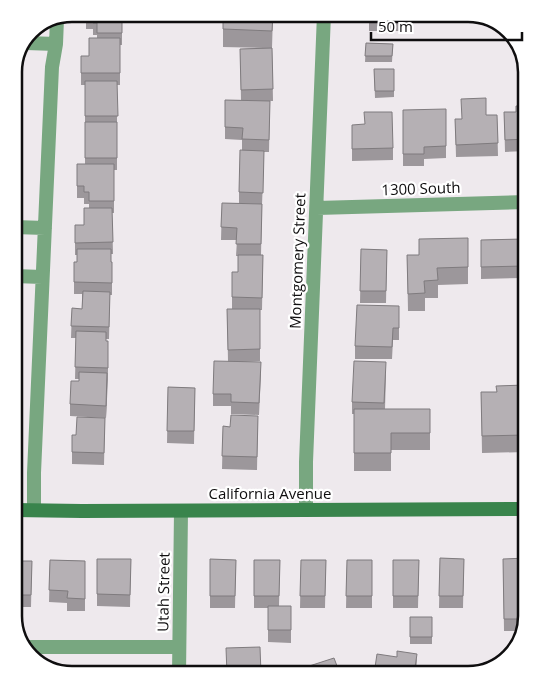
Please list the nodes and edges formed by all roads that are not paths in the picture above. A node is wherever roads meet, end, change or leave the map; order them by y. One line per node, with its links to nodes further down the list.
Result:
1 (324, 23): 6 (street, Montgomery Street)
2 (57, 25): 4 (street)
3 (32, 43): 4 (street)
4 (56, 44): 8 (street)
5 (518, 202): 6 (street, 1300 South)
6 (316, 208): 14 (street, Montgomery Street)
7 (23, 228): 8 (street)
8 (45, 228): 10 (street)
9 (23, 276): 10 (street)
10 (42, 277): 13 (street)
11 (518, 509): 14 (main road, California Avenue)
12 (22, 510): 13 (main road, California Avenue)
13 (34, 510): 15 (main road, California Avenue)
14 (306, 510): 15 (main road, California Avenue)
15 (181, 511): 17 (street, Utah Street)
16 (34, 647): 17 (street)
17 (179, 647): 18 (street, Utah Street)
18 (179, 666)

